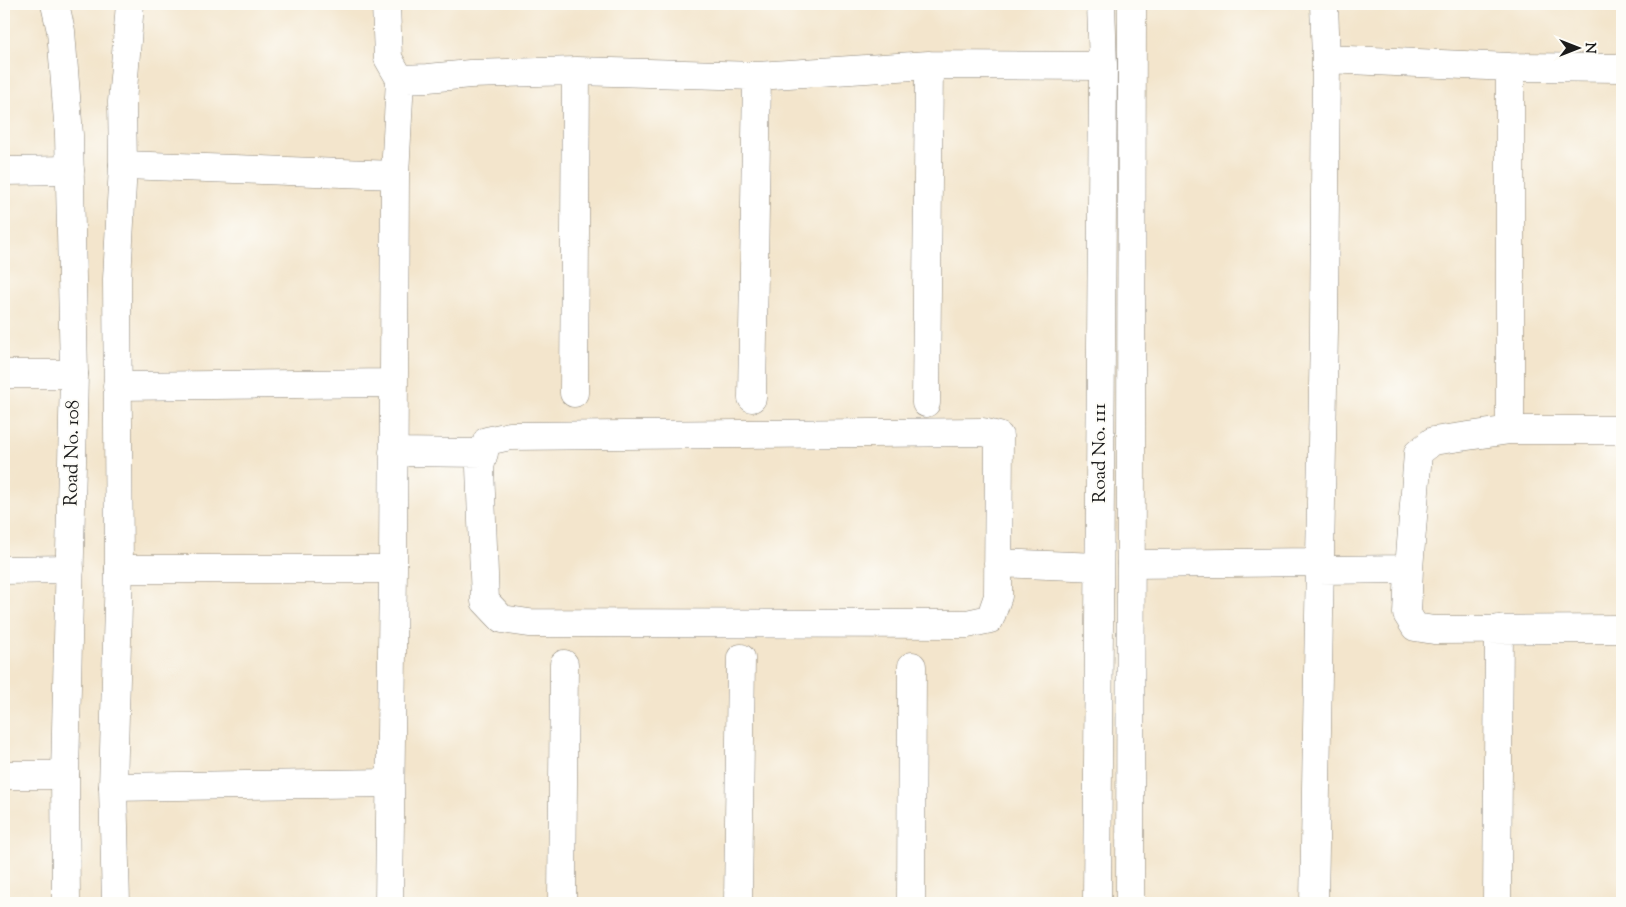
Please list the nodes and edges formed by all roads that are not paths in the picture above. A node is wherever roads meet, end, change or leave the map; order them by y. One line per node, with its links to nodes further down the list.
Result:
1 (55, 4): 16 (street, Road No. 108)
2 (130, 4): 15 (street)
3 (386, 4): 14 (street)
4 (1101, 4): 9 (street, Road No. 111)
5 (1132, 4): 31 (street, Road No. 111)
6 (1324, 4): 7 (street)
7 (1326, 59): 10 (street); 32 (street)
8 (929, 65): 9 (street); 13 (street); 25 (street)
9 (1103, 66): 33 (street, Road No. 111)
10 (1510, 67): 11 (street); 26 (street)
11 (1622, 68)
12 (576, 72): 13 (street); 14 (street); 23 (street)
13 (757, 76): 24 (street)
14 (400, 79): 18 (street)
15 (123, 165): 18 (street); 22 (street)
16 (70, 170): 17 (street); 20 (street, Road No. 108)
17 (4, 171)
18 (395, 175): 21 (street)
19 (4, 374): 20 (street)
20 (74, 374): 34 (street, Road No. 108)
21 (393, 383): 22 (street); 28 (street)
22 (117, 386): 35 (street)
23 (574, 393)
24 (752, 398)
25 (926, 403)
26 (1510, 430): 27 (street); 37 (street)
27 (1622, 430)
28 (393, 452): 29 (street); 36 (street)
29 (484, 453): 30 (street); 30 (street)
30 (998, 563): 33 (street)
31 (1131, 564): 32 (street); 55 (street, Road No. 111)
32 (1319, 566): 37 (street); 56 (street)
33 (1099, 567): 54 (street, Road No. 111)
34 (70, 569): 38 (street); 45 (street, Road No. 108)
35 (119, 569): 36 (street); 47 (street)
36 (394, 569): 46 (street)
37 (1409, 569): 39 (street)
38 (4, 570)
39 (1499, 629): 40 (street); 57 (street)
40 (1622, 629)
41 (741, 658): 52 (street)
42 (564, 664): 51 (street)
43 (912, 666): 53 (street)
44 (4, 775): 45 (street)
45 (65, 775): 48 (street, Road No. 108)
46 (390, 782): 47 (street); 50 (street)
47 (113, 787): 49 (street)
48 (66, 903)
49 (116, 903)
50 (389, 903)
51 (562, 903)
52 (738, 903)
53 (911, 903)
54 (1097, 903)
55 (1130, 903)
56 (1314, 903)
57 (1497, 903)

